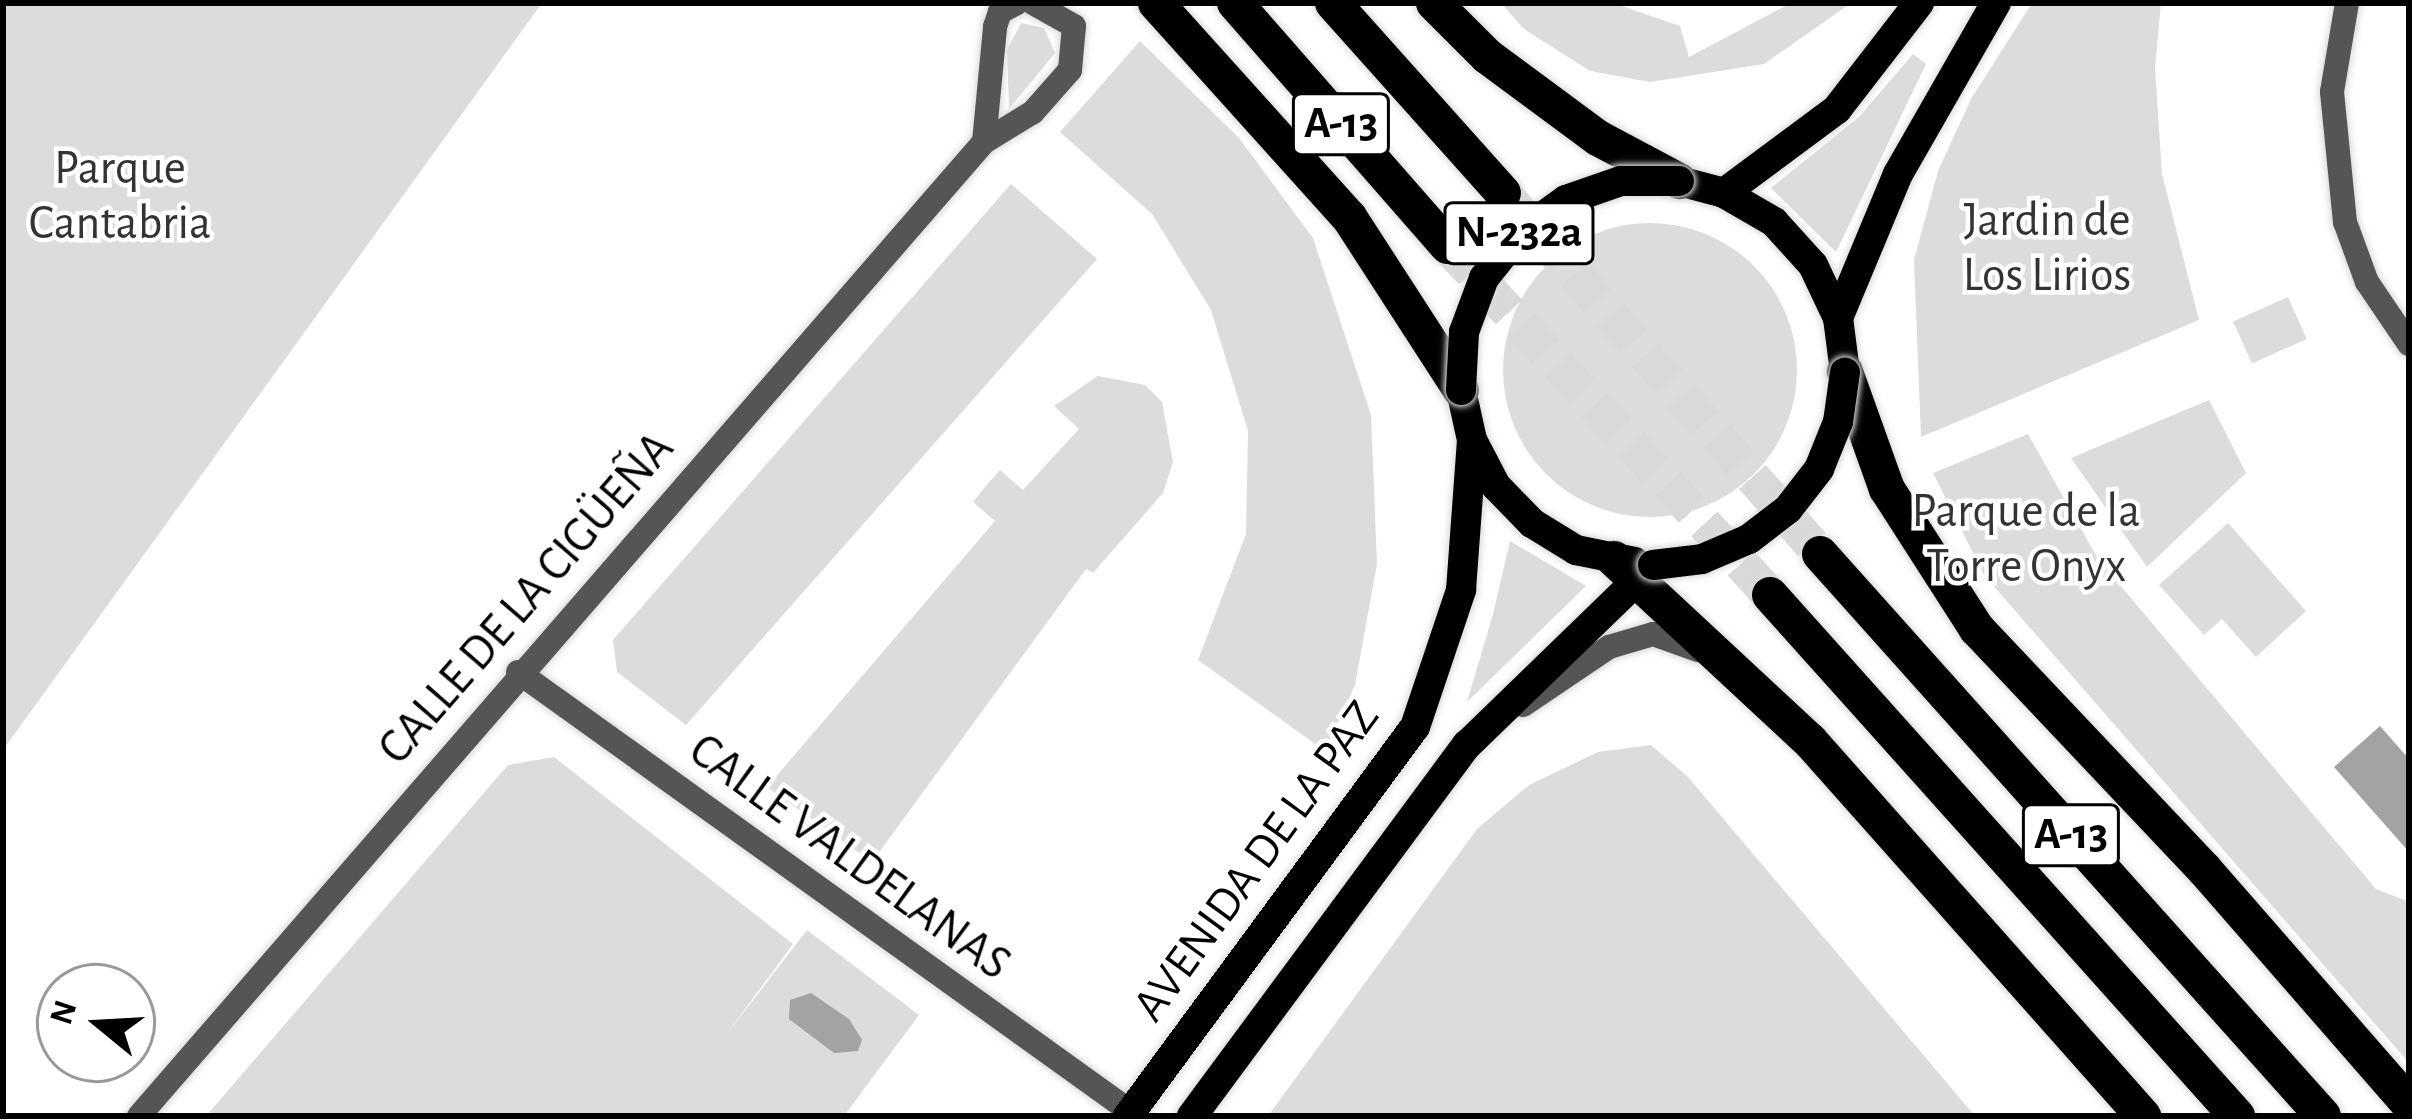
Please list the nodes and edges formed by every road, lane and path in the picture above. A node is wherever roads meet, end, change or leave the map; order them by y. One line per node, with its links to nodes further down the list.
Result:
1 (1017, 3): 10 (street)
2 (1033, 3): 10 (street, CALLE DE LA CIGÜEÑA)
3 (1156, 3): 18 (highway)
4 (1234, 3): 14 (highway, A-13)
5 (1333, 3): 12 (highway, A-13)
6 (1435, 3): 11 (highway)
7 (1919, 3): 13 (main road)
8 (1996, 3): 15 (main road)
9 (2347, 3): 16 (street)
10 (984, 142): 23 (street, CALLE DE LA CIGÜEÑA)
11 (1678, 181): 13 (main road, N-232a); 18 (main road, N-232a, bridge)
12 (1503, 193)
13 (1724, 193): 15 (main road, N-232a)
14 (1448, 246)
15 (1838, 318): 17 (main road, N-232a)
16 (2409, 344)
17 (1845, 372): 21 (main road, N-232a, bridge); 26 (highway)
18 (1461, 390): 19 (main road, N-232a)
19 (1472, 440): 21 (main road, N-232a); 28 (main road, AVENIDA DE LA PAZ)
20 (1820, 554): 33 (highway, A-13)
21 (1634, 568): 24 (highway); 25 (main road, AVENIDA DE LA PAZ)
22 (1770, 595): 32 (highway, A-13)
23 (518, 672): 28 (street, CALLE VALDELANAS); 29 (street, CALLE DE LA CIGÜEÑA)
24 (1785, 714): 25 (street, AVENIDA DE LA PAZ); 31 (highway)
25 (1467, 745): 30 (main road, AVENIDA DE LA PAZ)
26 (2204, 868): 27 (highway); 34 (highway)
27 (2409, 1104)
28 (1129, 1114)
29 (139, 1116)
30 (1192, 1116)
31 (2143, 1116)
32 (2237, 1116)
33 (2323, 1116)
34 (2395, 1116)

